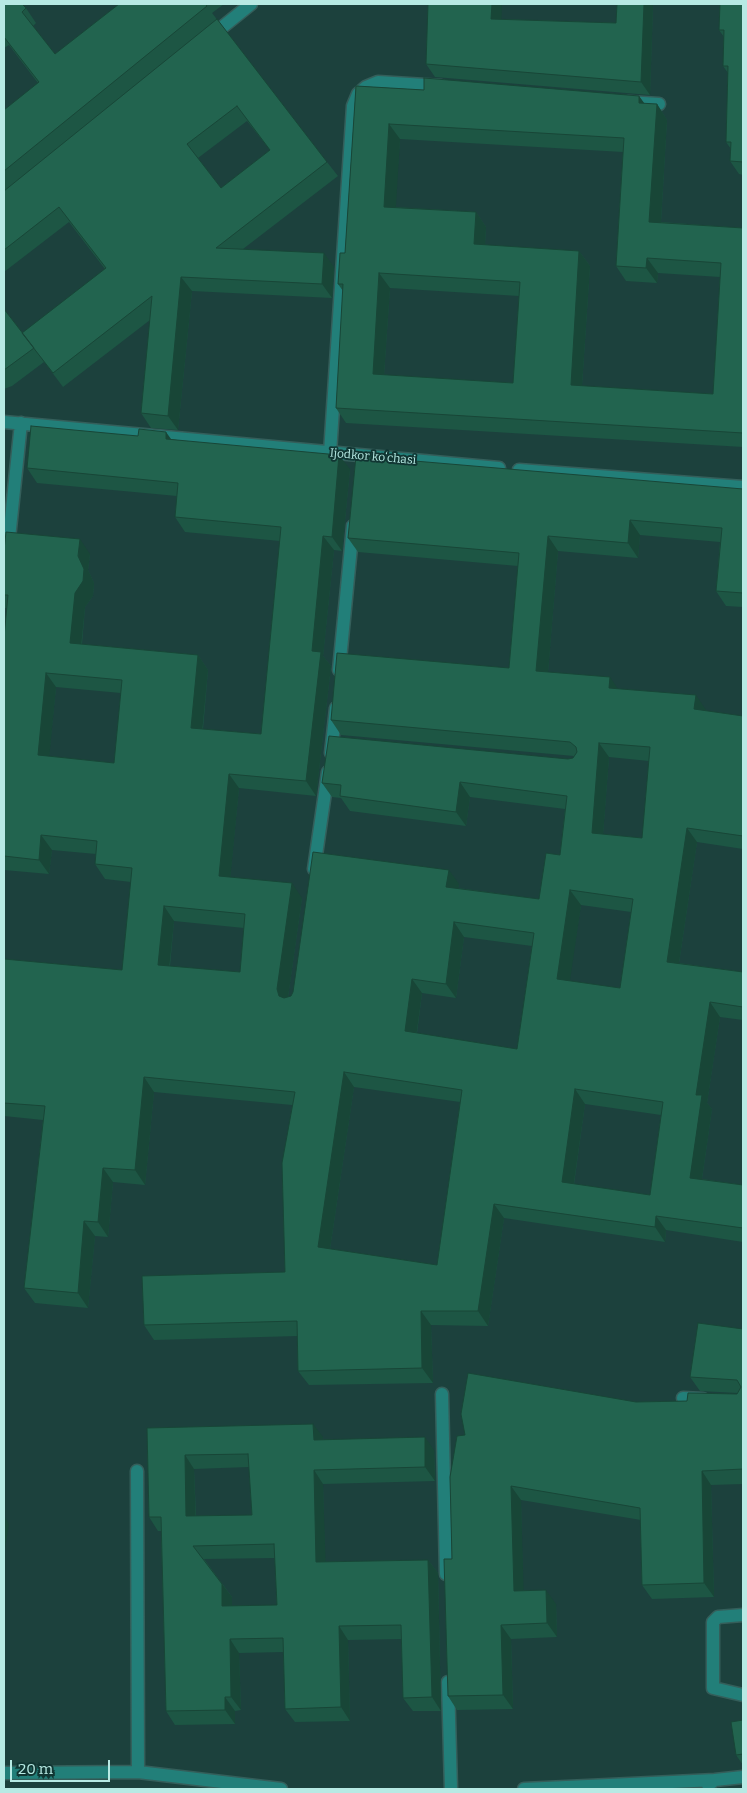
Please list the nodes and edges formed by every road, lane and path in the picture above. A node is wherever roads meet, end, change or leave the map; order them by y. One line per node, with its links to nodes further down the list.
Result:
1 (251, 4): 2 (street)
2 (203, 42)
3 (450, 87): 8 (street)
4 (619, 101): 5 (street)
5 (659, 104)
6 (4, 422): 7 (street, Ijodkor koʻchasi)
7 (21, 423): 8 (street, Ijodkor koʻchasi); 11 (street)
8 (330, 453): 9 (street, Ijodkor koʻchasi)
9 (743, 487)
10 (354, 514): 12 (street)
11 (7, 556)
12 (313, 878)
13 (442, 1394): 17 (street)
14 (683, 1398): 15 (street)
15 (718, 1400)
16 (137, 1471): 21 (street)
17 (446, 1592)
18 (743, 1615): 20 (street)
19 (448, 1671): 26 (street)
20 (743, 1695)
21 (138, 1772): 22 (street); 25 (street)
22 (4, 1773)
23 (743, 1777): 24 (street)
24 (714, 1780): 27 (street); 28 (street)
25 (281, 1789)
26 (451, 1789)
27 (524, 1789)
28 (702, 1789)

